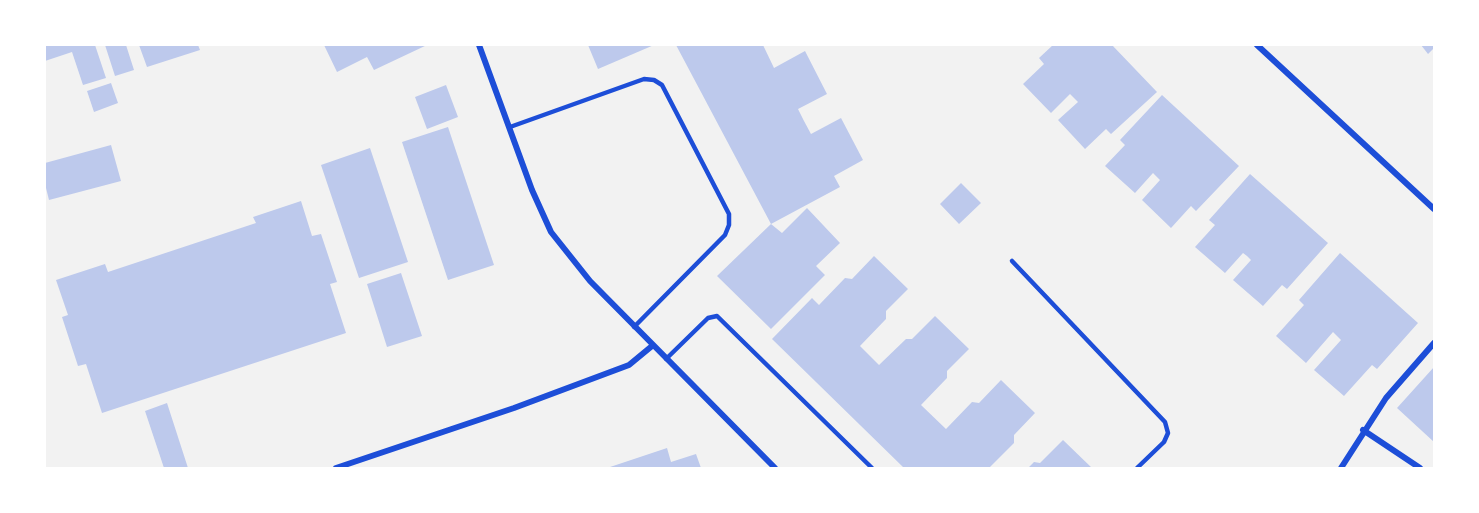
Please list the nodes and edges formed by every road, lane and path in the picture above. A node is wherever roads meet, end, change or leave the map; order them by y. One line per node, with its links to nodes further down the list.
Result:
1 (479, 45): 3 (street)
2 (1257, 45): 4 (street)
3 (510, 128): 6 (street); 6 (lane)
4 (1434, 209)
5 (1012, 261): 14 (lane)
6 (634, 327): 8 (street)
7 (1434, 343): 10 (street)
8 (652, 346): 9 (street); 11 (street)
9 (666, 359): 12 (street); 13 (lane)
10 (1363, 430): 15 (street); 16 (street)
11 (336, 468)
12 (775, 468)
13 (872, 468)
14 (1137, 468)
15 (1341, 468)
16 (1420, 468)

